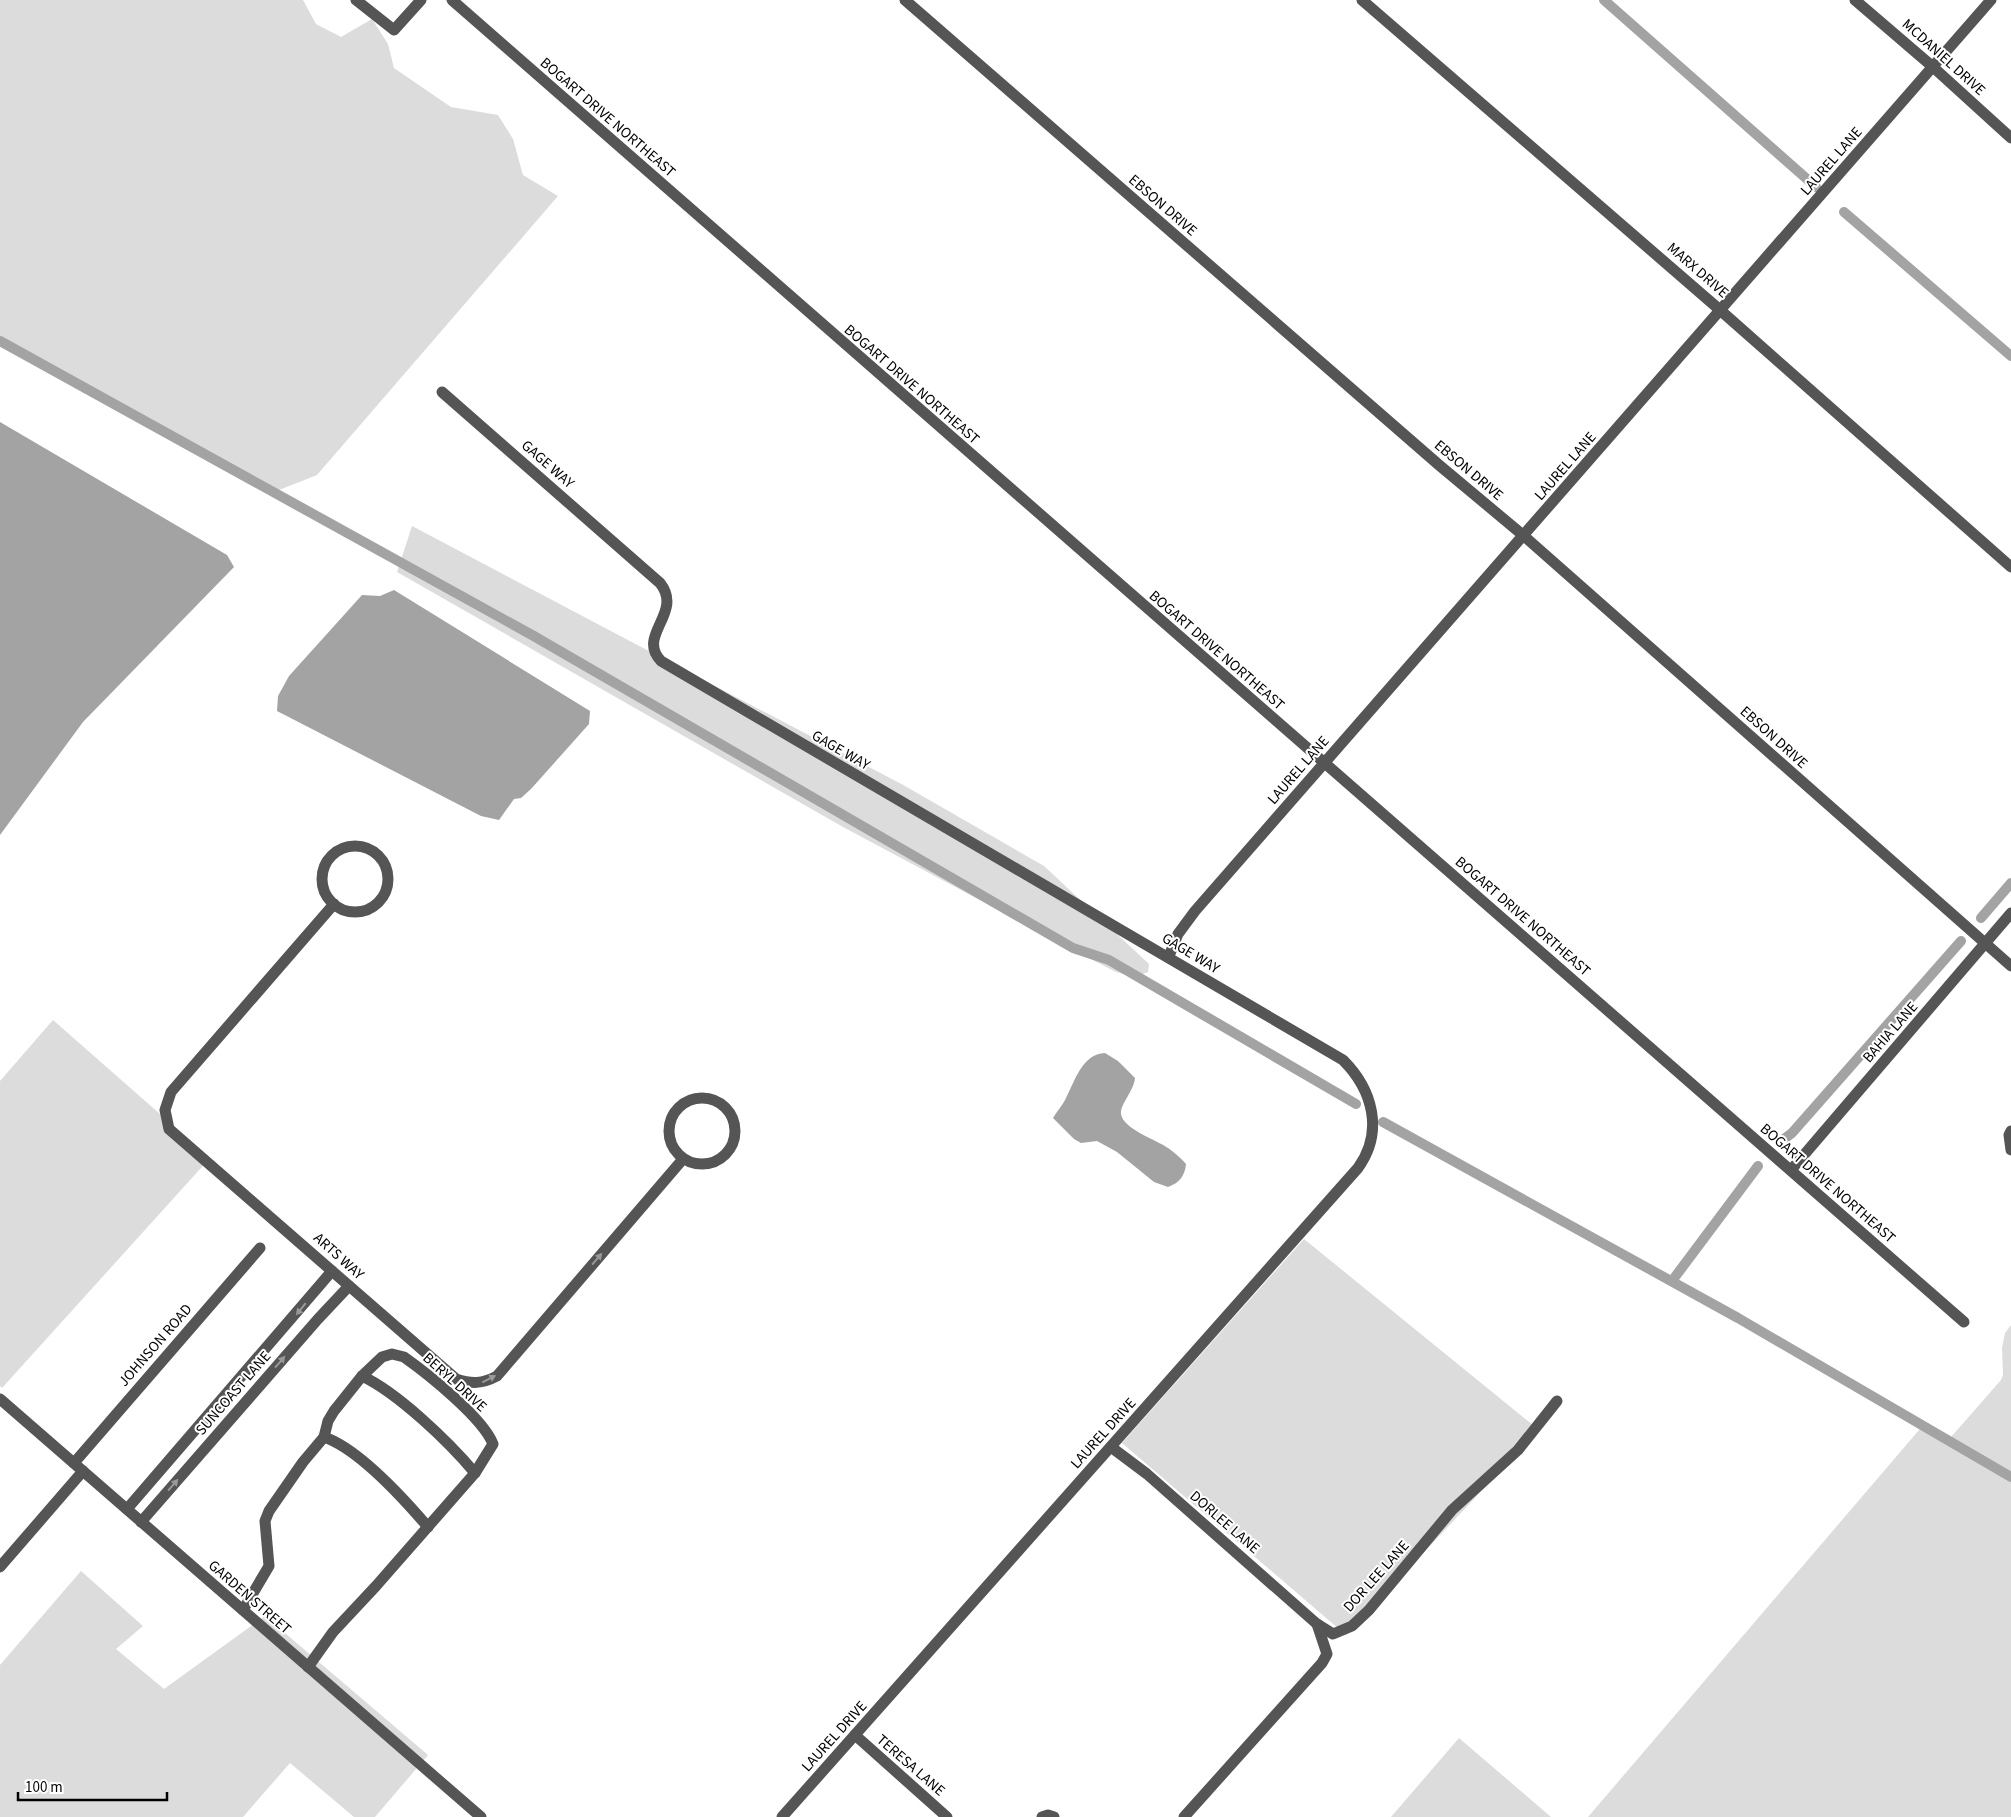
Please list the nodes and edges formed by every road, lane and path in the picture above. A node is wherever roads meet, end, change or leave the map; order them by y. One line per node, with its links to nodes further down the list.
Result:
1 (356, 0): 2 (street)
2 (421, 0)
3 (452, 0): 14 (street, BOGART DRIVE NORTHEAST)
4 (906, 0): 12 (street, EBSON DRIVE)
5 (1362, 0): 10 (street, MARX DRIVE)
6 (1855, 0): 8 (street, MCDANIEL DRIVE)
7 (1991, 0): 8 (street, LAUREL LANE)
8 (1934, 67): 9 (street, MCDANIEL DRIVE); 10 (street, LAUREL LANE)
9 (2011, 138)
10 (1720, 310): 12 (street, LAUREL LANE); 13 (street, MARX DRIVE)
11 (442, 392): 18 (street, GAGE WAY)
12 (1524, 536): 14 (street, LAUREL LANE); 17 (street, EBSON DRIVE)
13 (2011, 567)
14 (1324, 764): 18 (street, LAUREL LANE); 24 (street, BOGART DRIVE NORTHEAST)
15 (334, 904): 15 (street); 26 (street, ARTS WAY)
16 (2011, 913): 17 (street, BAHIA LANE)
17 (1986, 943): 19 (street, EBSON DRIVE); 24 (street, BAHIA LANE)
18 (1169, 956): 20 (street, GAGE WAY)
19 (2011, 966)
20 (1332, 1053): 33 (street, LAUREL DRIVE)
21 (2011, 1131): 22 (street)
22 (2011, 1150)
23 (683, 1159): 23 (street); 27 (street, ARTS WAY, one-way to 23)
24 (1791, 1170): 28 (street, BOGART DRIVE NORTHEAST)
25 (260, 1248): 34 (street, JOHNSON ROAD)
26 (332, 1271): 27 (street, ARTS WAY); 36 (street, SUNCOAST LANE, one-way to 36)
27 (349, 1286): 37 (street, SUNCOAST LANE, one-way to 27)
28 (1964, 1322)
29 (362, 1376): 32 (street, BERYL DRIVE); 35 (street); 35 (street, BERYL DRIVE)
30 (0, 1399): 34 (street, GARDEN STREET)
31 (1557, 1401): 41 (street, DOR LEE LANE)
32 (324, 1437): 38 (street); 40 (street, BERYL DRIVE)
33 (1111, 1446): 41 (street, DORLEE LANE); 43 (street, LAUREL DRIVE)
34 (79, 1467): 36 (street, GARDEN STREET); 39 (street, JOHNSON ROAD)
35 (475, 1473): 38 (street, BERYL DRIVE)
36 (127, 1509): 37 (street, GARDEN STREET)
37 (141, 1522): 40 (street, GARDEN STREET)
38 (428, 1527): 42 (street, BERYL DRIVE)
39 (0, 1567)
40 (243, 1610): 42 (street, GARDEN STREET)
41 (1317, 1624): 49 (street)
42 (308, 1667): 44 (street, GARDEN STREET)
43 (855, 1735): 45 (street, LAUREL DRIVE); 46 (street, TERESA LANE)
44 (481, 1817)
45 (782, 1817)
46 (947, 1817)
47 (1042, 1817): 48 (street)
48 (1054, 1817)
49 (1184, 1817)

